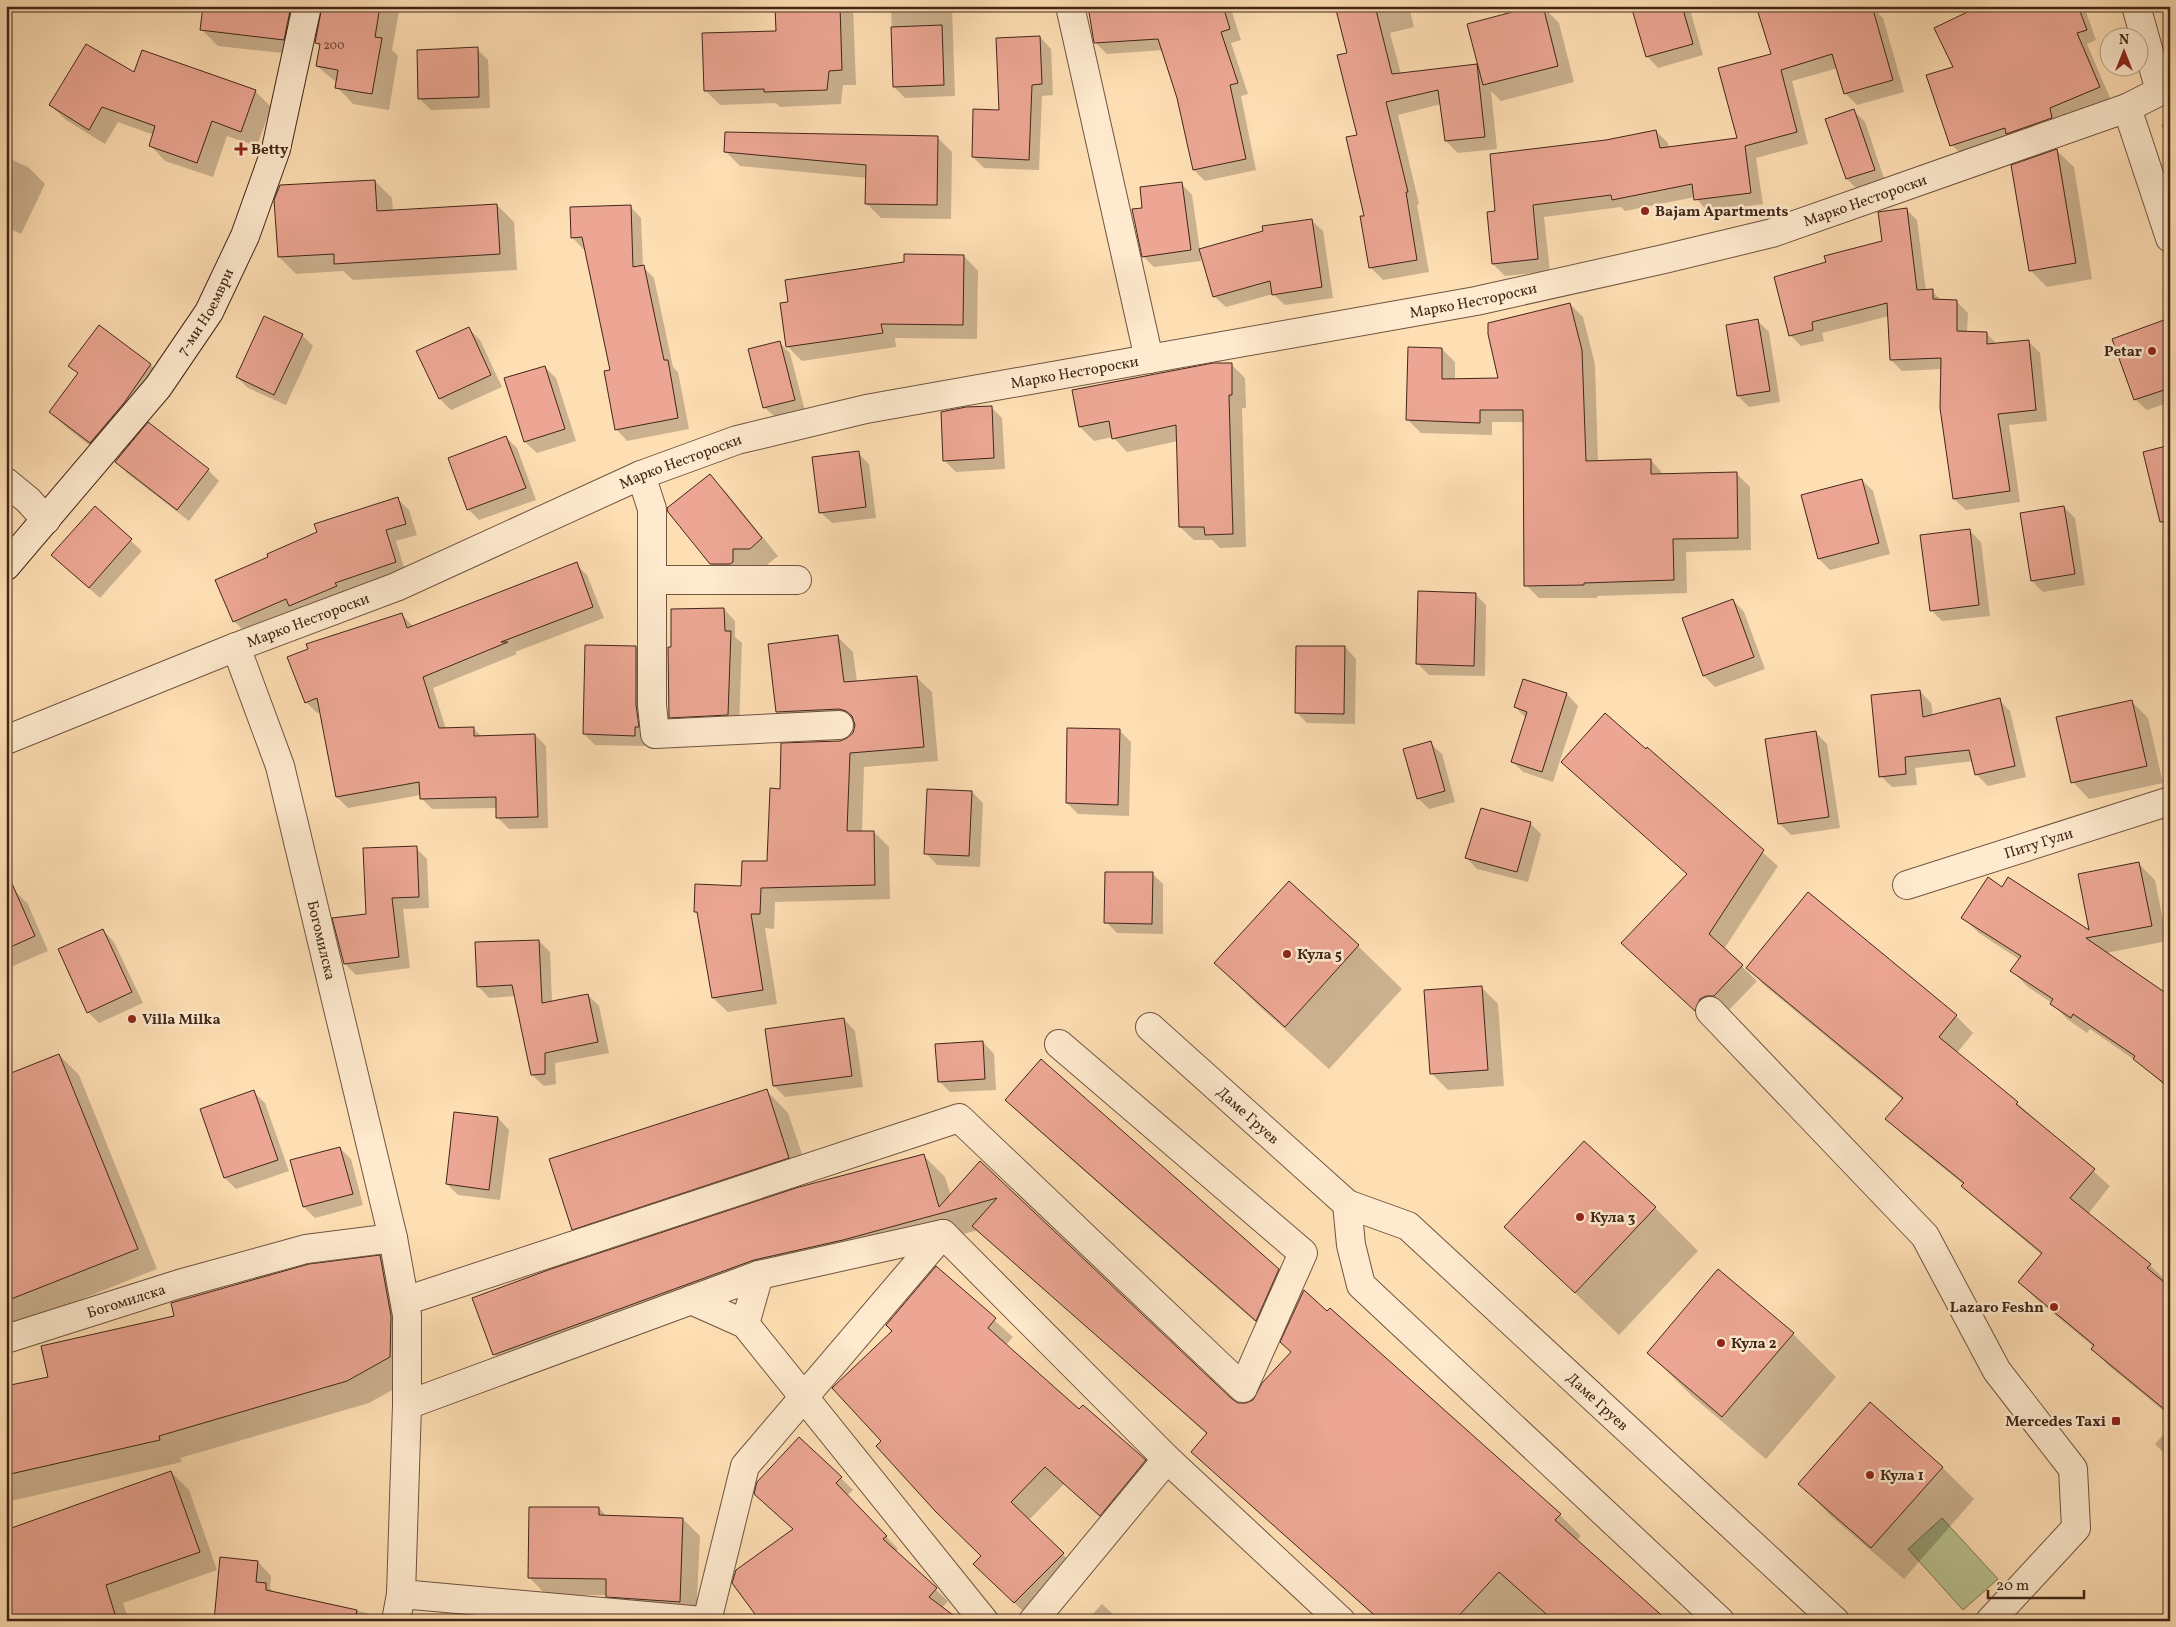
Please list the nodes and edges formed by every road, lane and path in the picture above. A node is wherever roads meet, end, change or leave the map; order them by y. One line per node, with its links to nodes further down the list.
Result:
1 (306, 6): 10 (street, 7-ми Ноември)
2 (1070, 6): 7 (street)
3 (2136, 6): 4 (street)
4 (2165, 89): 5 (street, Марко Нестороски)
5 (2127, 108): 6 (street); 7 (street, Марко Нестороски)
6 (2170, 238)
7 (1149, 359): 8 (street, Марко Нестороски)
8 (641, 475): 12 (street); 14 (street, Марко Нестороски)
9 (6, 482): 10 (street)
10 (46, 520): 11 (street, 7-ми Ноември)
11 (6, 566)
12 (652, 580): 13 (street); 15 (street)
13 (796, 580)
14 (236, 647): 16 (street, Марко Нестороски); 24 (street, Богомилска)
15 (839, 724)
16 (6, 740)
17 (2170, 801): 18 (street, Питу Гули)
18 (1907, 886)
19 (1710, 1011): 41 (street)
20 (1150, 1027): 22 (street, Даме Груев)
21 (1059, 1044): 27 (street)
22 (1347, 1204): 39 (street); 40 (street, Даме Груев)
23 (943, 1234): 25 (street); 30 (street); 32 (street)
24 (393, 1238): 27 (street, Богомилска); 29 (street, Богомилска)
25 (759, 1275): 26 (street); 28 (street)
26 (691, 1300): 28 (street); 31 (street)
27 (405, 1301): 31 (street, Богомилска)
28 (745, 1324): 30 (street)
29 (6, 1339)
30 (804, 1396): 35 (street); 36 (street)
31 (407, 1405): 33 (street, Богомилска)
32 (1167, 1459): 37 (street); 38 (street)
33 (401, 1594): 34 (street, Богомилска); 35 (street)
34 (396, 1621)
35 (705, 1621)
36 (984, 1621)
37 (1033, 1621)
38 (1341, 1621)
39 (1720, 1621)
40 (1835, 1621)
41 (1990, 1621)

